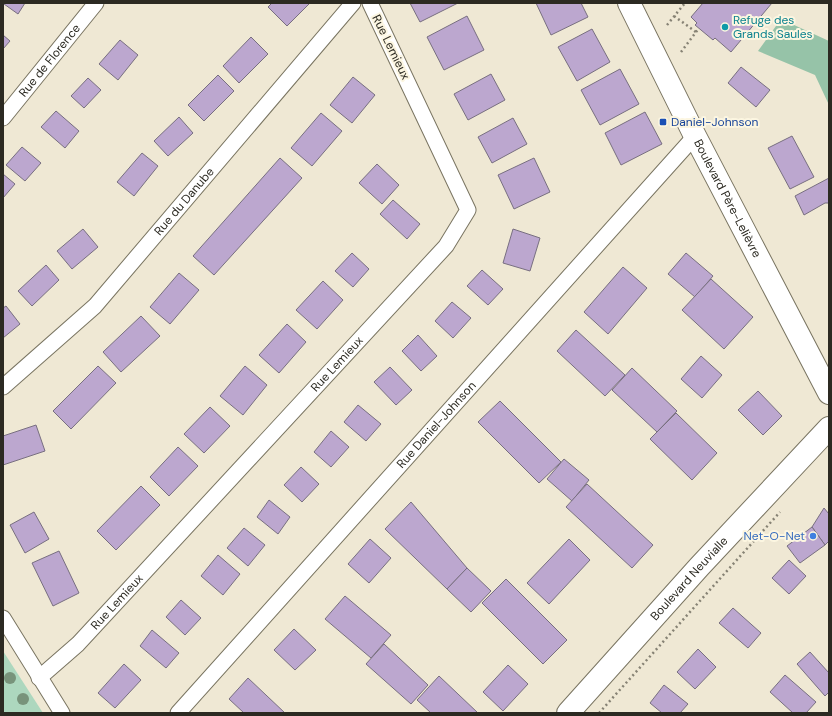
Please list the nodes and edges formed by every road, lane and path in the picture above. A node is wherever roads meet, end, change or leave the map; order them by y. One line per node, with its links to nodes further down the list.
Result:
1 (96, 3): 11 (street, Rue de Florence)
2 (352, 3): 13 (street, Rue du Danube)
3 (370, 3): 18 (street, Rue Lemieux)
4 (629, 3): 12 (main road, Boulevard Père-Lelièvre)
5 (685, 3): 6 (path)
6 (674, 16): 7 (path); 9 (path)
7 (666, 25)
8 (699, 28): 9 (path)
9 (696, 32): 10 (path)
10 (681, 52)
11 (3, 118)
12 (695, 136): 14 (main road, Boulevard Père-Lelièvre); 20 (street, Rue Daniel-Johnson)
13 (3, 387)
14 (829, 393)
15 (829, 428): 21 (main road, Boulevard Neuvialle)
16 (780, 511): 22 (path)
17 (3, 618): 18 (street)
18 (40, 678): 19 (street)
19 (62, 713)
20 (178, 713)
21 (568, 713)
22 (599, 713)

